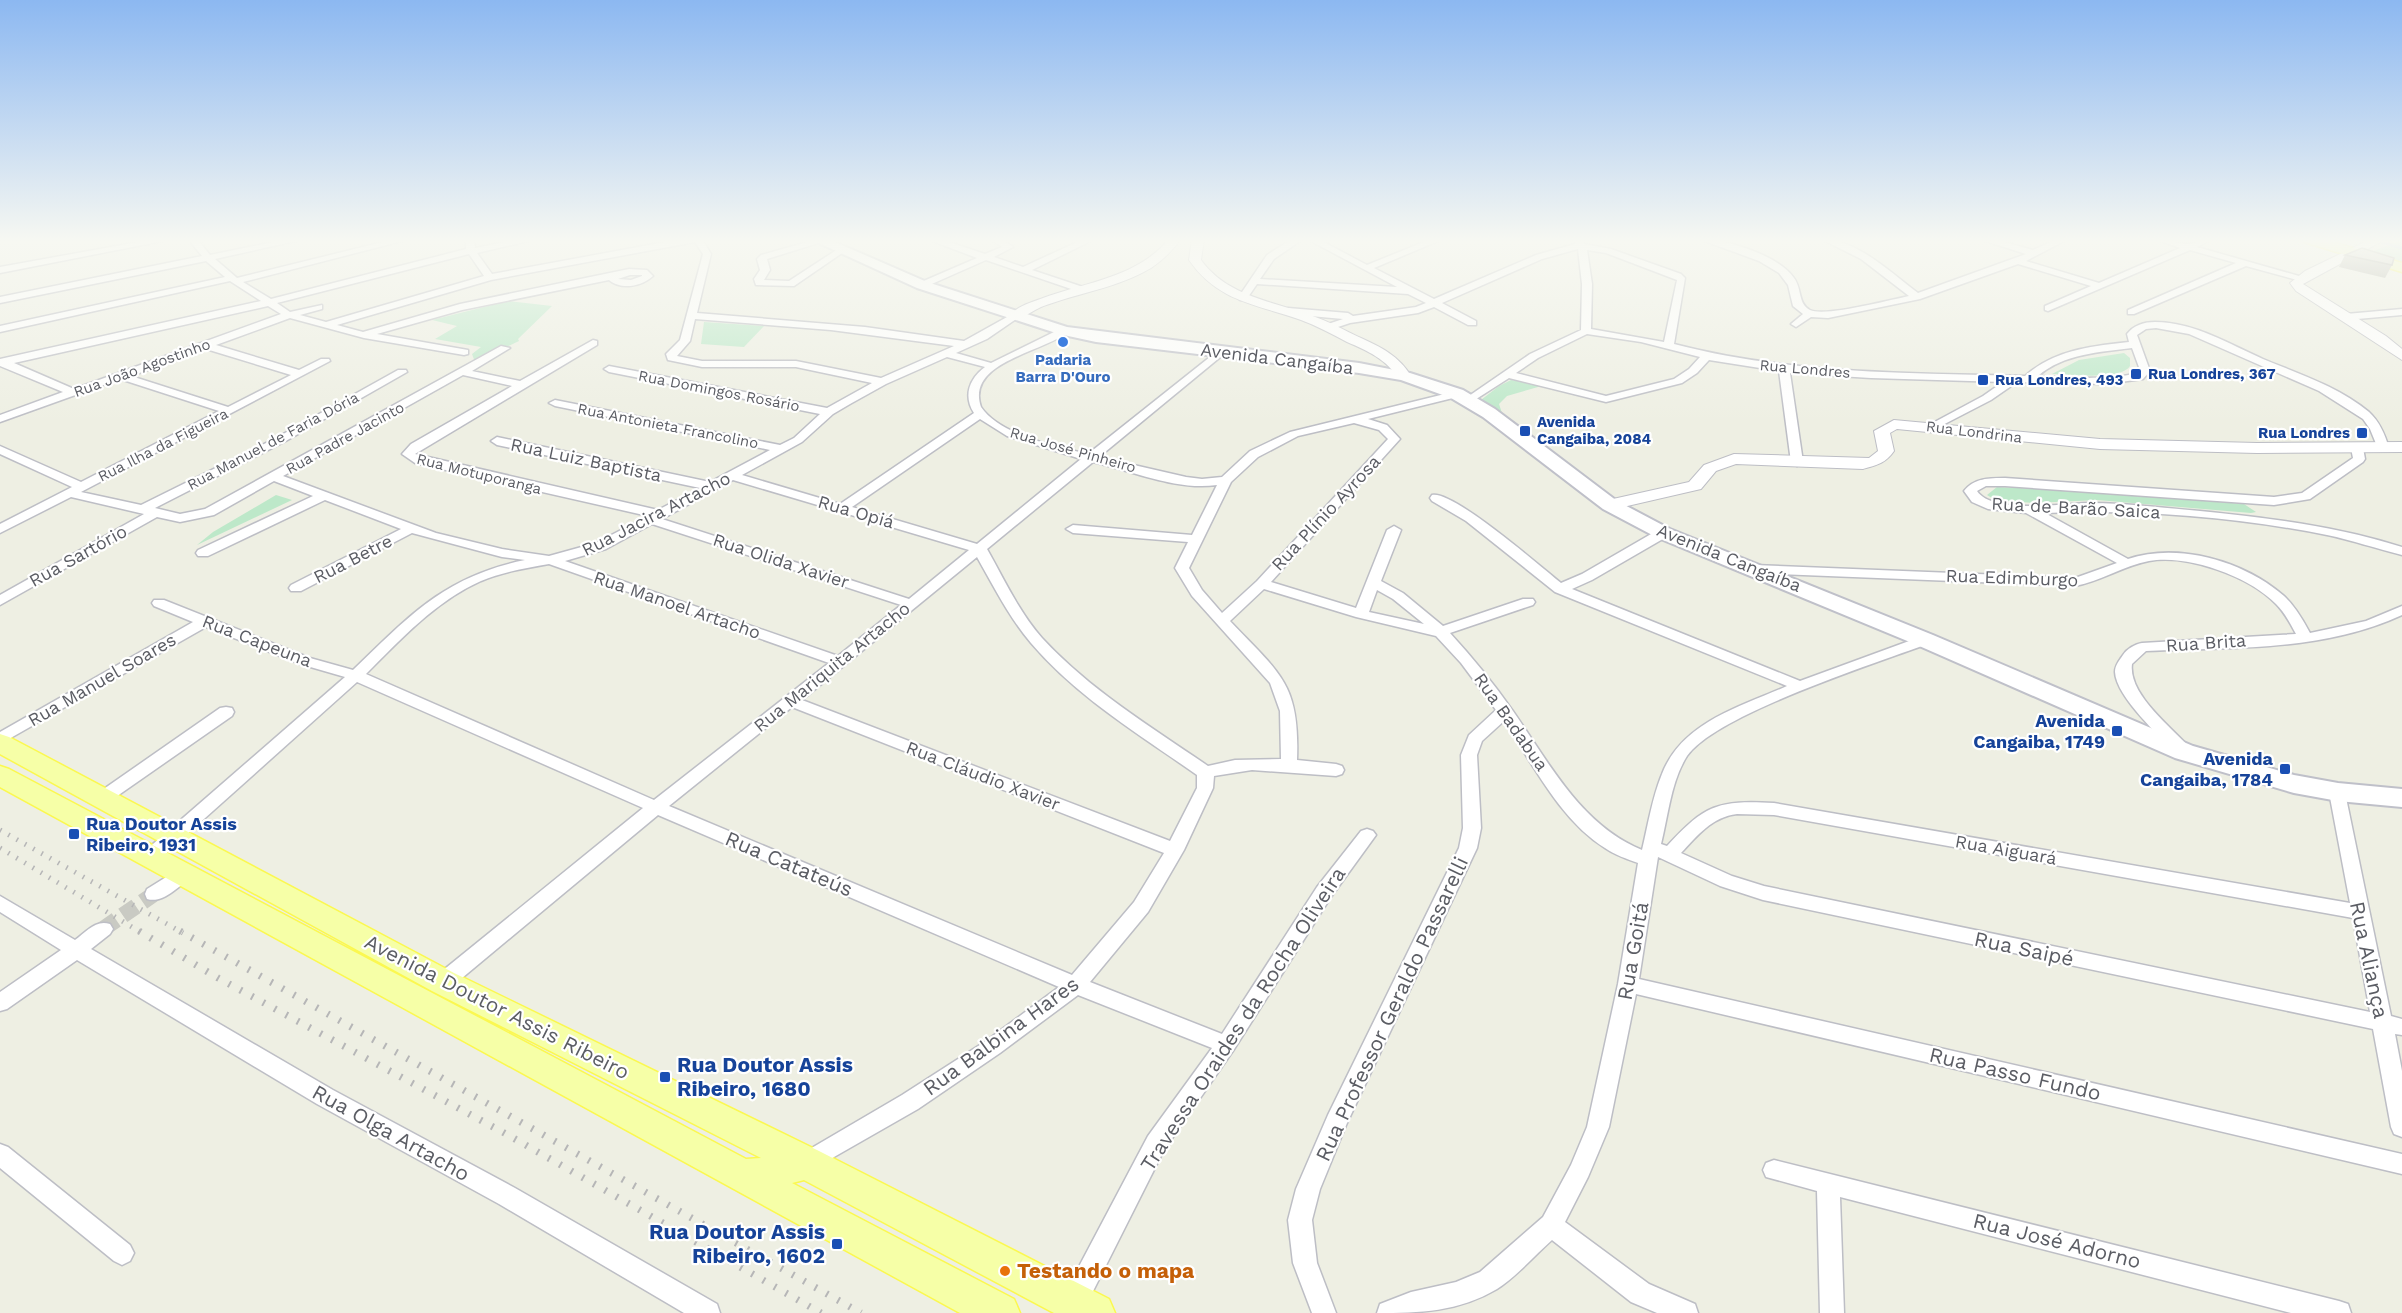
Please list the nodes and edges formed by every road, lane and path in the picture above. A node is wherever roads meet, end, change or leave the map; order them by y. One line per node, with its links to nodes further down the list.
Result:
1 (137, 300): 37 (street)
2 (263, 300): 20 (street)
3 (278, 300): 20 (street)
4 (308, 300): 22 (street)
5 (408, 300): 34 (street)
6 (494, 300): 40 (street)
7 (697, 300): 30 (street)
8 (970, 300): 29 (main road)
9 (1047, 300): 29 (street)
10 (1251, 300): 24 (street)
11 (1429, 300): 21 (street)
12 (1444, 300): 21 (street)
13 (1584, 300): 39 (street)
14 (1678, 300): 46 (street)
15 (1796, 300): 27 (street)
16 (1901, 300): 27 (street)
17 (2066, 300): 23 (street)
18 (2158, 300): 25 (street)
19 (2319, 300): 32 (street)
20 (267, 303): 28 (street); 54 (street)
21 (1436, 304): 31 (street); 33 (street)
22 (319, 307): 28 (street, Rua João Agostinho); 34 (street)
23 (2048, 308)
24 (1288, 311): 31 (street); 36 (street)
25 (2131, 312)
26 (2402, 312): 32 (street)
27 (1809, 314): 35 (street)
28 (289, 315): 34 (street); 43 (street, Rua João Agostinho)
29 (1016, 315): 38 (main road, Avenida Cangaíba); 44 (street, Rua Jacira Artacho)
30 (693, 316): 44 (street); 67 (street)
31 (1382, 316): 36 (street)
32 (2346, 317): 48 (street)
33 (1472, 323)
34 (324, 324): 40 (street)
35 (1796, 324)
36 (1329, 327): 41 (street)
37 (0, 329)
38 (1064, 332): 50 (main road, Avenida Cangaíba); 55 (street)
39 (1586, 332): 46 (street, Rua Londres); 62 (street)
40 (364, 335): 49 (street)
41 (1357, 341): 58 (street); 64 (street)
42 (592, 344): 68 (street, Rua Motuporanga)
43 (205, 345): 61 (street); 63 (street, Rua João Agostinho)
44 (967, 345): 51 (street, Rua Jacira Artacho)
45 (2134, 345): 66 (street); 66 (street, Rua Londres); 81 (street)
46 (1668, 346): 52 (street, Rua Londres)
47 (505, 348): 60 (street, Rua Padre Jacinto)
48 (2399, 351)
49 (464, 352)
50 (1220, 352): 58 (main road, Avenida Cangaíba); 84 (street, Rua Mariquita Artacho)
51 (947, 354): 55 (street); 67 (street, Rua Jacira Artacho)
52 (1707, 356): 57 (street, Rua Londres); 62 (street)
53 (325, 361): 61 (street, Rua Ilha da Figueira)
54 (1, 362): 69 (street)
55 (992, 366): 74 (street)
56 (609, 369): 73 (street, Rua Domingos Rosário)
57 (1784, 369): 65 (street, Rua Londres); 85 (street)
58 (1375, 370): 64 (main road, Avenida Cangaíba)
59 (402, 372): 97 (street, Rua Manuel de Faria Dória)
60 (462, 372): 68 (street); 87 (street, Rua Padre Jacinto)
61 (300, 374): 72 (street, Rua Ilha da Figueira)
62 (1507, 374): 70 (street)
63 (121, 376): 69 (street, Rua João Agostinho); 72 (street)
64 (1404, 376): 70 (main road, Avenida Cangaíba)
65 (2014, 379): 66 (street, Rua Londres); 77 (street)
66 (2028, 379)
67 (882, 382): 73 (street, Rua Jacira Artacho)
68 (522, 385): 98 (street, Rua Motuporanga)
69 (74, 393): 75 (street, Rua João Agostinho)
70 (1463, 397): 76 (street); 94 (main road, Avenida Cangaíba)
71 (555, 403): 82 (street, Rua Antonieta Francolino)
72 (229, 411): 90 (street, Rua Ilha da Figueira)
73 (829, 412): 82 (street, Rua Jacira Artacho)
74 (980, 414): 84 (street, Rua José Pinheiro); 95 (street)
75 (0, 419)
76 (1353, 419): 88 (street); 113 (street, Rua Plínio Ayrosa)
77 (1934, 427): 80 (street, Rua Londrina); 85 (street, Rua Londrina)
78 (496, 441): 89 (street, Rua Luiz Baptista)
79 (2402, 447): 81 (street, Rua Londrina)
80 (2356, 448): 81 (street, Rua Londrina); 93 (street)
81 (2383, 448)
82 (782, 449): 86 (street, Rua Jacira Artacho)
83 (0, 450): 90 (street)
84 (1091, 458): 88 (street, Rua José Pinheiro); 106 (street, Rua Mariquita Artacho)
85 (1797, 462): 94 (street, Rua Londrina)
86 (732, 476): 89 (street, Rua Jacira Artacho); 95 (street, Rua Opiá)
87 (274, 477): 91 (street, Rua Manoel Artacho); 97 (street, Rua Padre Jacinto)
88 (1226, 480): 105 (street)
89 (711, 486): 98 (street, Rua Jacira Artacho)
90 (76, 490): 97 (street); 101 (street, Rua Ilha da Figueira)
91 (323, 496): 102 (street, Rua Manoel Artacho); 108 (street)
92 (1436, 498): 115 (street)
93 (2274, 501): 96 (street, Rua de Barão Saica); 99 (street)
94 (1610, 505): 104 (main road, Avenida Cangaíba)
95 (842, 508): 106 (street, Rua Opiá)
96 (2028, 509): 99 (street, Rua de Barão Saica); 110 (street)
97 (150, 511): 116 (street, Rua Sartório)
98 (654, 517): 109 (street, Rua Jacira Artacho); 119 (street, Rua Olida Xavier)
99 (2288, 523): 107 (street)
100 (1073, 528): 105 (street)
101 (0, 529)
102 (410, 529): 109 (street, Rua Manoel Artacho); 114 (street, Rua Betre)
103 (1394, 530): 112 (street)
104 (1663, 532): 111 (main road, Avenida Cangaíba); 115 (street)
105 (1196, 539): 122 (street)
106 (980, 549): 119 (street, Rua Mariquita Artacho); 137 (street)
107 (2402, 551)
108 (203, 553)
109 (551, 560): 127 (street, Rua Manoel Artacho); 128 (street, Rua Jacira Artacho)
110 (2128, 564): 111 (street, Rua Edimburgo); 125 (street, Rua Edimburgo)
111 (1754, 569): 126 (main road, Avenida Cangaíba)
112 (1373, 582): 121 (street); 124 (street, Rua Badabua)
113 (1262, 584): 121 (street); 122 (street, Rua Plínio Ayrosa)
114 (296, 588)
115 (1560, 589): 129 (street)
116 (0, 601)
117 (1528, 602): 124 (street)
118 (159, 603): 123 (street, Rua Capeuna)
119 (911, 604): 127 (street, Rua Mariquita Artacho)
120 (2402, 610): 125 (street, Rua Brita)
121 (1361, 614): 124 (street)
122 (1223, 620): 135 (street)
123 (205, 621): 128 (street, Rua Capeuna); 133 (street, Rua Manuel Soares)
124 (1439, 632): 132 (street, Rua Badabua)
125 (2306, 638): 134 (street, Rua Brita)
126 (1925, 640): 129 (street, Rua Goitá); 134 (main road, Avenida Cangaíba)
127 (839, 662): 130 (street, Rua Mariquita Artacho)
128 (355, 675): 142 (street, Rua Catateús); 144 (street, Rua Jacira Artacho)
129 (1800, 686): 146 (street, Rua Goitá)
130 (790, 701): 142 (street, Rua Mariquita Artacho); 145 (street, Rua Cláudio Xavier)
131 (226, 712): 140 (street)
132 (1504, 712): 146 (street, Rua Badabua); 171 (street, Rua Professor Geraldo Passarelli)
133 (0, 741): 140 (main road, Avenida Doutor Assis Ribeiro)
134 (2184, 753): 139 (main road, Avenida Cangaíba)
135 (1289, 765): 136 (street); 137 (street)
136 (1336, 770)
137 (1206, 773): 145 (street, Rua Balbina Hares)
138 (0, 775): 144 (main road, Avenida Doutor Assis Ribeiro)
139 (2338, 792): 141 (main road, Avenida Cangaíba); 150 (street, Rua Aliança)
140 (104, 797): 144 (main road, Avenida Doutor Assis Ribeiro)
141 (2402, 798)
142 (656, 807): 153 (street, Rua Mariquita Artacho); 155 (street, Rua Catateús)
143 (1367, 835): 158 (street, Travessa Oraides da Rocha Oliveira)
144 (162, 847): 147 (main road, Avenida Doutor Assis Ribeiro); 153 (main road, Avenida Doutor Assis Ribeiro)
145 (1175, 850): 155 (street, Rua Balbina Hares)
146 (1657, 854): 150 (street, Rua Aiguará); 154 (street, Rua Goitá); 157 (street, Rua Saipé)
147 (184, 873): 148 (street); 164 (main road, Avenida Doutor Assis Ribeiro)
148 (154, 894)
149 (0, 903): 152 (street, Rua Olga Artacho)
150 (2359, 912): 157 (street, Rua Aliança)
151 (103, 928): 152 (street)
152 (76, 950): 156 (street); 169 (street, Rua Olga Artacho)
153 (443, 982): 161 (main road, Avenida Doutor Assis Ribeiro)
154 (1628, 984): 162 (street, Rua Passo Fundo); 166 (street, Rua Goitá)
155 (1075, 986): 158 (street, Rua Catateús); 161 (street, Rua Balbina Hares)
156 (0, 1003)
157 (2392, 1025): 159 (street, Rua Aliança)
158 (1226, 1045): 168 (street, Travessa Oraides da Rocha Oliveira)
159 (2402, 1127)
160 (0, 1154): 167 (street)
161 (806, 1163): 164 (main road); 168 (main road, Avenida Doutor Assis Ribeiro)
162 (2402, 1164)
163 (1774, 1170): 165 (street, Rua José Adorno)
164 (741, 1176): 170 (main road, Avenida Doutor Assis Ribeiro)
165 (1828, 1182): 174 (street); 175 (street, Rua José Adorno)
166 (1551, 1226): 172 (street, Rua Goitá); 173 (street)
167 (122, 1253)
168 (1084, 1308)
169 (708, 1313)
170 (1000, 1313)
171 (1324, 1313)
172 (1389, 1313)
173 (1686, 1313)
174 (1832, 1313)
175 (2339, 1313)

